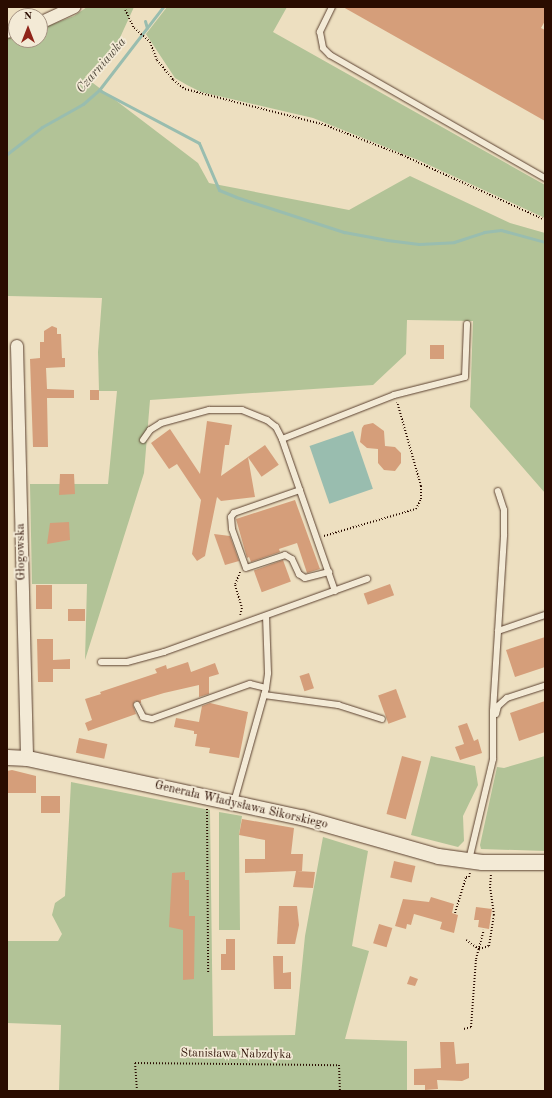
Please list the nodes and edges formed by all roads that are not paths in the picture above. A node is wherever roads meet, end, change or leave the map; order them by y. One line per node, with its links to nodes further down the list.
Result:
1 (75, 7): 3 (street)
2 (332, 7): 4 (lane)
3 (48, 19)
4 (545, 178)
5 (467, 324): 7 (lane)
6 (17, 346): 25 (street, Głogowska)
7 (282, 439): 8 (lane); 9 (lane)
8 (143, 440)
9 (300, 490): 11 (lane); 11 (lane)
10 (498, 491): 16 (lane)
11 (329, 572): 13 (lane)
12 (367, 579): 13 (lane)
13 (335, 591): 15 (lane)
14 (545, 615): 16 (lane)
15 (266, 617): 17 (lane); 19 (lane)
16 (498, 631): 23 (lane)
17 (101, 662)
18 (545, 686): 23 (lane)
19 (266, 688): 20 (lane); 21 (lane)
20 (264, 695): 22 (lane); 26 (lane)
21 (137, 705)
22 (382, 719)
23 (493, 723): 28 (lane)
24 (7, 757): 25 (street, Generała Władysława Sikorskiego)
25 (27, 758): 26 (street, Generała Władysława Sikorskiego)
26 (234, 803): 28 (street, Generała Władysława Sikorskiego)
27 (545, 862): 28 (street, Generała Władysława Sikorskiego)
28 (470, 864)

